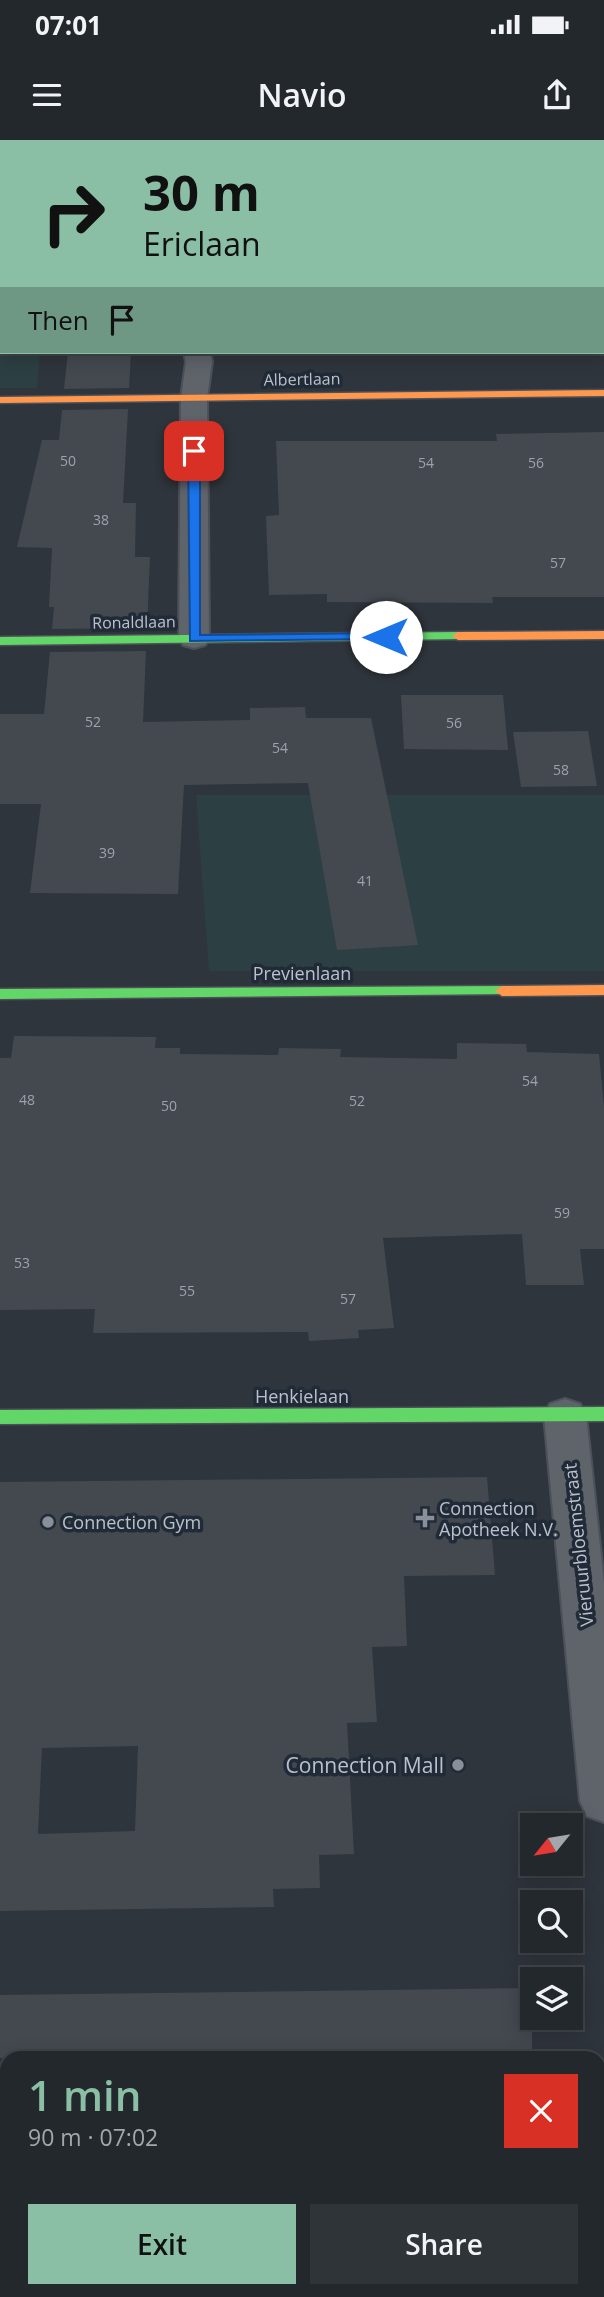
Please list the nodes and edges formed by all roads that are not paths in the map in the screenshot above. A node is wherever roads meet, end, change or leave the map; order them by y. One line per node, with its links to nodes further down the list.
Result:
1 (197, 354): 3 (street)
2 (604, 393): 3 (street, Albertlaan)
3 (194, 398): 4 (street, Albertlaan); 6 (street)
4 (0, 400)
5 (604, 635): 6 (street, Ronaldlaan)
6 (194, 639): 7 (street, Ronaldlaan)
7 (0, 641)
8 (604, 990): 9 (street, Previenlaan)
9 (0, 994)
10 (584, 1414): 11 (street, Henkielaan); 12 (street, Vieruurbloemstraat)
11 (0, 1417)
12 (604, 1801)

